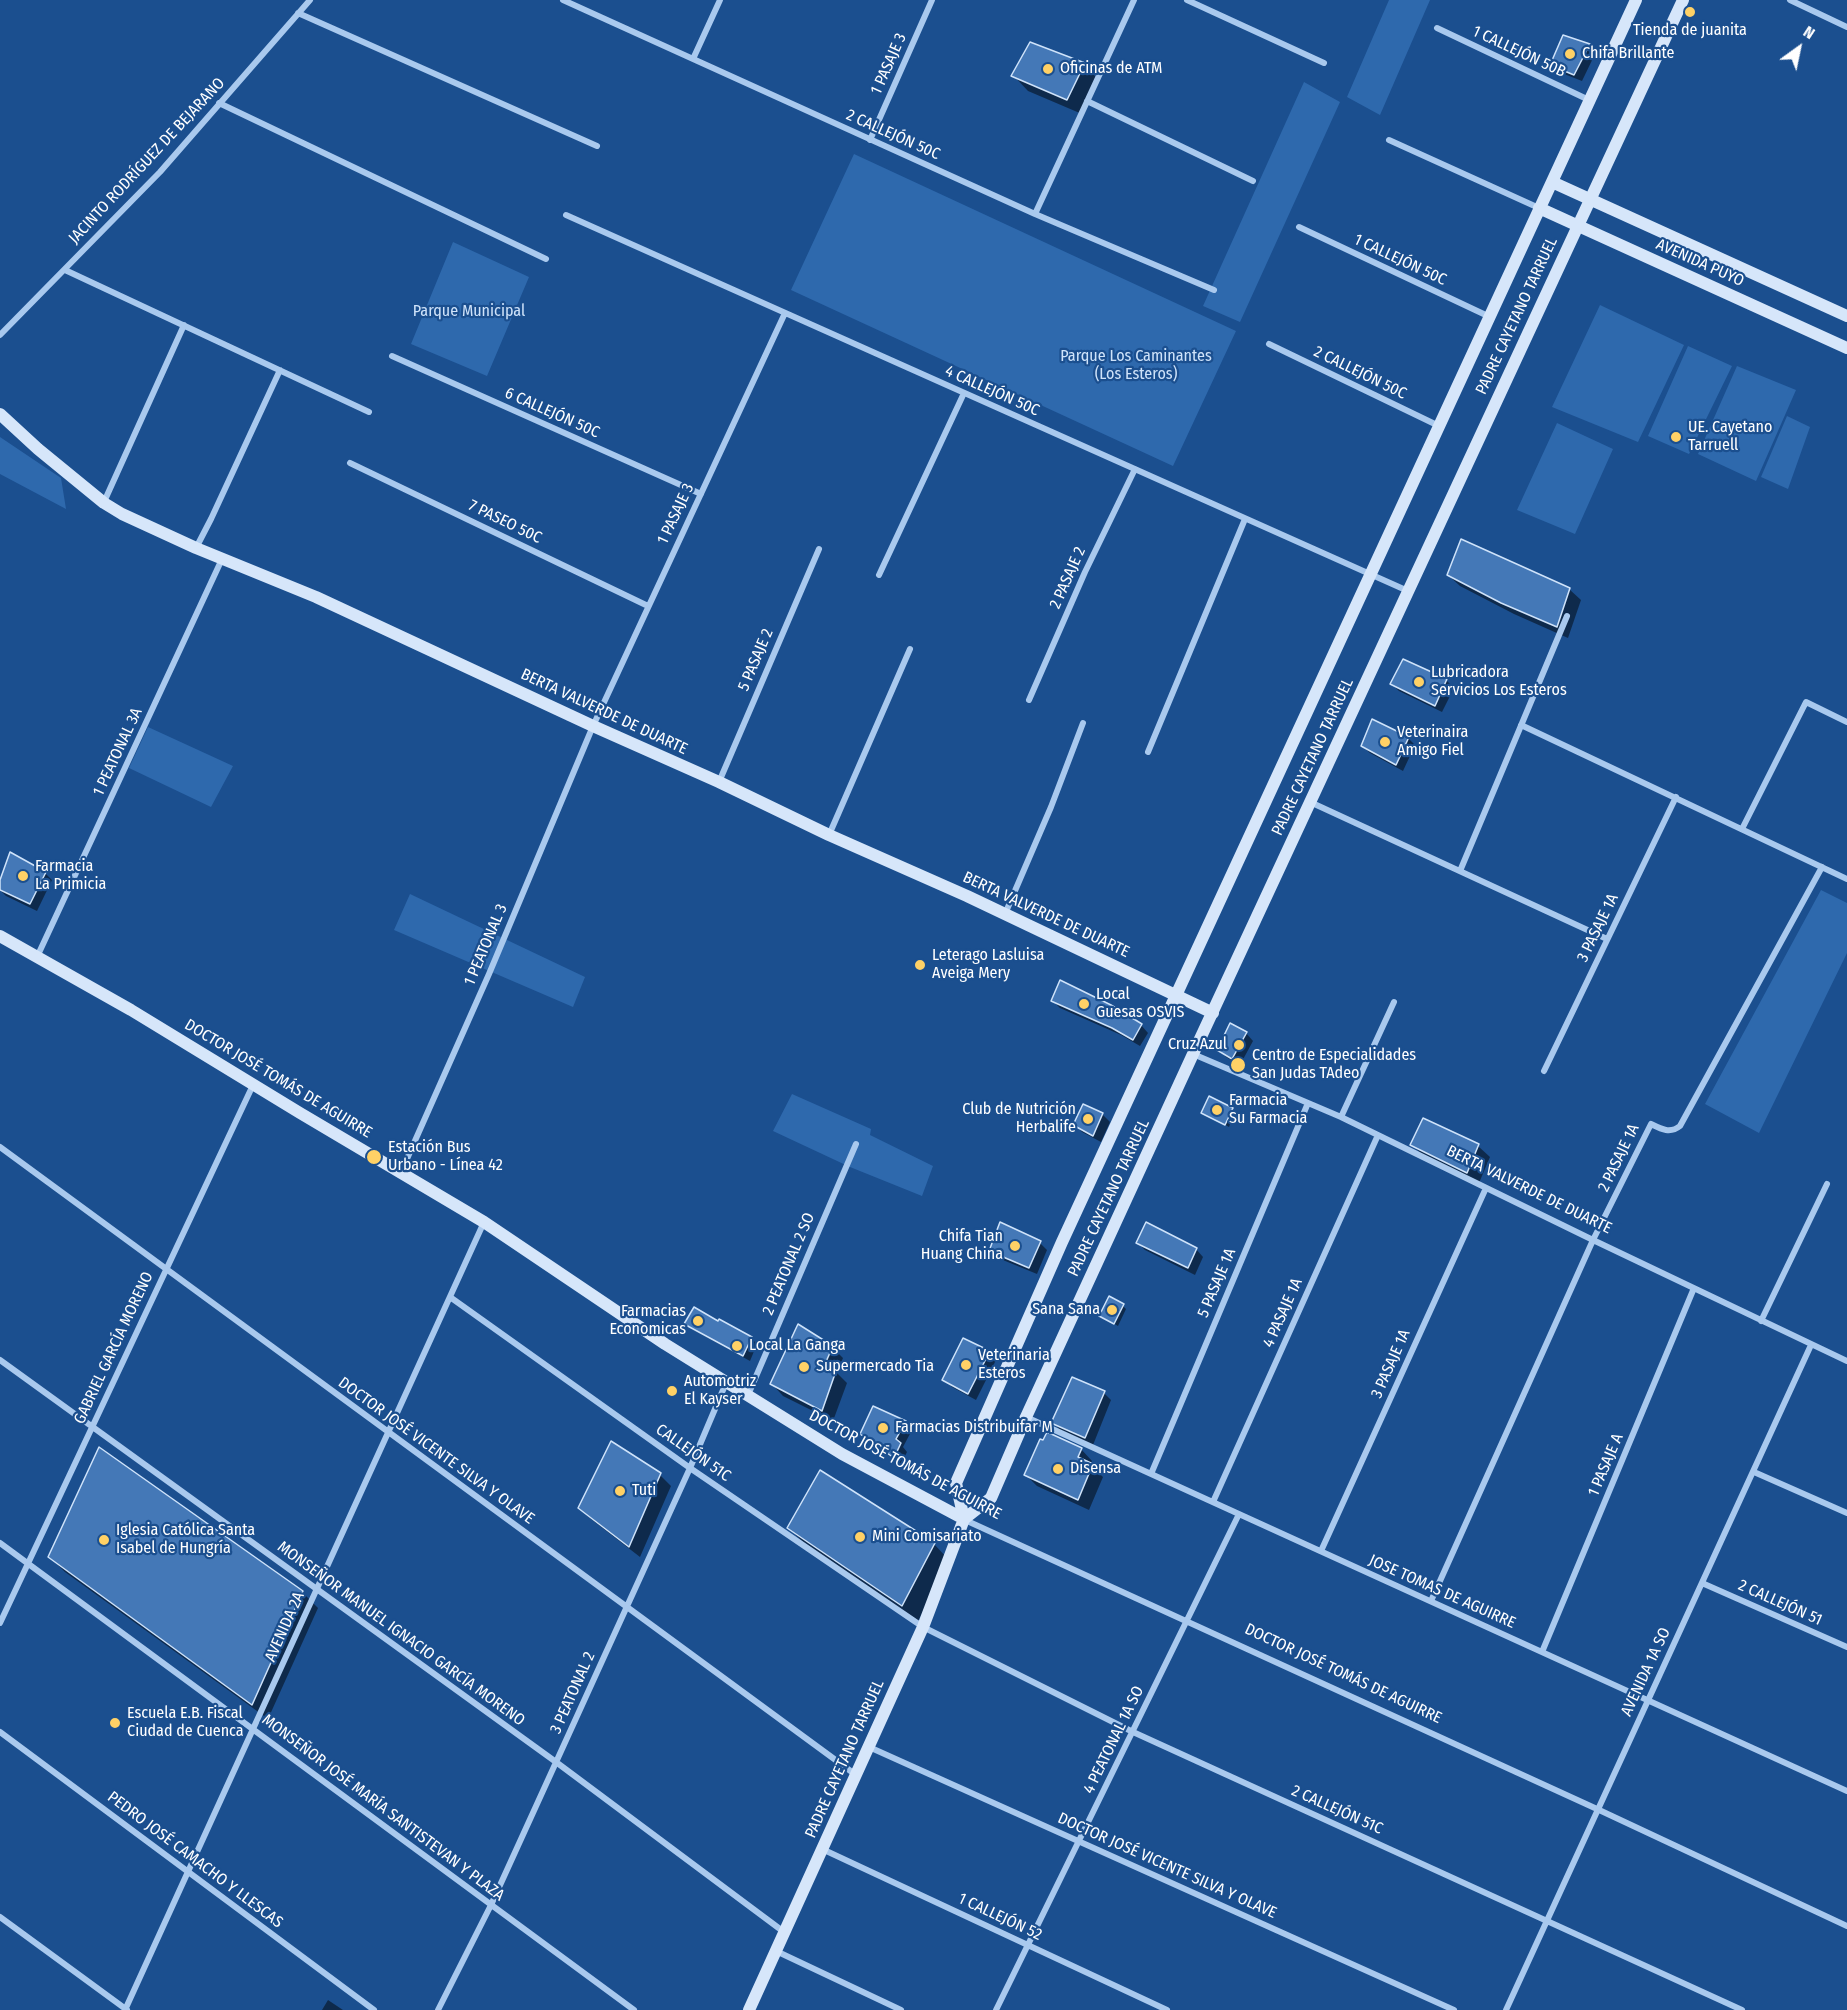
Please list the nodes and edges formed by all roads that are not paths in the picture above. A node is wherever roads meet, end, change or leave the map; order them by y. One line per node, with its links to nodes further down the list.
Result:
1 (310, 0): 10 (street, JACINTO RODRÍGUEZ DE BEJARANO)
2 (563, 0): 13 (street, 2 CALLEJÓN 50C)
3 (720, 0): 13 (street)
4 (932, 0): 18 (street, 1 PASAJE 3)
5 (1134, 0): 16 (street)
6 (1187, 0): 14 (street)
7 (1636, 0): 15 (street, PADRE CAYETANO TARRUEL)
8 (1683, 0): 23 (street, PADRE CAYETANO TARRUEL)
9 (1790, 0): 11 (street)
10 (298, 13): 17 (street, JACINTO RODRÍGUEZ DE BEJARANO); 20 (street)
11 (1847, 27)
12 (1437, 28): 15 (street, 1 CALLEJÓN 50B)
13 (693, 59): 18 (street, 2 CALLEJÓN 50C)
14 (1324, 63)
15 (1589, 100): 22 (street, PADRE CAYETANO TARRUEL)
16 (1087, 101): 21 (street); 25 (street)
17 (219, 103): 29 (street); 30 (street, JACINTO RODRÍGUEZ DE BEJARANO)
18 (870, 140): 25 (street, 2 CALLEJÓN 50C)
19 (1389, 140): 24 (street)
20 (597, 146)
21 (1253, 181)
22 (1552, 182): 23 (street, AVENIDA PUYO); 24 (street, PADRE CAYETANO TARRUEL)
23 (1589, 200): 27 (street, PADRE CAYETANO TARRUEL); 33 (street, AVENIDA PUYO)
24 (1539, 208): 27 (street, AVENIDA PUYO); 34 (street, PADRE CAYETANO TARRUEL)
25 (1035, 214): 31 (street, 2 CALLEJÓN 50C)
26 (566, 215): 32 (street, 4 CALLEJÓN 50C)
27 (1577, 225): 38 (street, AVENIDA PUYO); 55 (street, PADRE CAYETANO TARRUEL)
28 (1299, 227): 34 (street, 1 CALLEJÓN 50C)
29 (546, 260)
30 (65, 270): 35 (street); 36 (street, JACINTO RODRÍGUEZ DE BEJARANO)
31 (1214, 290)
32 (785, 313): 41 (street, 4 CALLEJÓN 50C); 47 (street, 1 PASAJE 3)
33 (1847, 316)
34 (1490, 317): 44 (street, PADRE CAYETANO TARRUEL)
35 (184, 325): 40 (street); 48 (street)
36 (0, 335)
37 (1269, 344): 44 (street, 2 CALLEJÓN 50C)
38 (1847, 348)
39 (392, 356): 47 (street, 6 CALLEJÓN 50C)
40 (280, 370): 42 (street); 50 (street)
41 (964, 393): 46 (street, 4 CALLEJÓN 50C); 54 (street)
42 (369, 412)
43 (0, 414): 48 (street, BERTA VALVERDE DE DUARTE)
44 (1439, 426): 53 (street, PADRE CAYETANO TARRUEL)
45 (350, 463): 56 (street, 7 PASEO 50C)
46 (1135, 469): 49 (street, 4 CALLEJÓN 50C); 59 (street, 2 PASAJE 2)
47 (701, 494): 56 (street, 1 PASAJE 3)
48 (104, 503): 50 (street, BERTA VALVERDE DE DUARTE)
49 (1245, 519): 53 (street, 4 CALLEJÓN 50C); 64 (street)
50 (196, 548): 52 (street, BERTA VALVERDE DE DUARTE)
51 (819, 549): 65 (street, 5 PASAJE 2)
52 (222, 558): 63 (street, BERTA VALVERDE DE DUARTE); 76 (street, 1 PEATONAL 3A)
53 (1371, 575): 55 (street, 4 CALLEJÓN 50C); 77 (street, PADRE CAYETANO TARRUEL)
54 (879, 576)
55 (1408, 591): 67 (street, PADRE CAYETANO TARRUEL)
56 (648, 606): 63 (street, 1 PASAJE 3)
57 (1567, 616): 62 (street)
58 (910, 649): 69 (street)
59 (1029, 699)
60 (1847, 722): 68 (street)
61 (1083, 723): 73 (street)
62 (1521, 725): 66 (street); 71 (street)
63 (593, 726): 65 (street, BERTA VALVERDE DE DUARTE); 88 (street, 1 PEATONAL 3)
64 (1148, 752)
65 (719, 782): 69 (street, BERTA VALVERDE DE DUARTE)
66 (1676, 797): 68 (street); 75 (street, 3 PASAJE 1A)
67 (1310, 802): 71 (street); 79 (street, PADRE CAYETANO TARRUEL)
68 (1742, 829): 70 (street)
69 (829, 835): 73 (street, BERTA VALVERDE DE DUARTE)
70 (1821, 867): 72 (street); 92 (street, 2 PASAJE 1A)
71 (1460, 871): 75 (street)
72 (1847, 879)
73 (1005, 914): 77 (street, BERTA VALVERDE DE DUARTE)
74 (0, 936): 76 (street, DOCTOR JOSÉ TOMÁS DE AGUIRRE)
75 (1607, 939): 81 (street, 3 PASAJE 1A)
76 (37, 957): 82 (street, DOCTOR JOSÉ TOMÁS DE AGUIRRE)
77 (1177, 995): 79 (street, BERTA VALVERDE DE DUARTE); 111 (street, PADRE CAYETANO TARRUEL)
78 (1394, 1002): 84 (street)
79 (1213, 1013): 80 (street, PADRE CAYETANO TARRUEL)
80 (1193, 1054): 83 (street, BERTA VALVERDE DE DUARTE); 102 (street, PADRE CAYETANO TARRUEL)
81 (1544, 1071)
82 (253, 1084): 88 (street, DOCTOR JOSÉ TOMÁS DE AGUIRRE); 93 (street, GABRIEL GARCÍA MORENO)
83 (1308, 1104): 84 (street, BERTA VALVERDE DE DUARTE); 107 (street, 5 PASAJE 1A)
84 (1341, 1117): 85 (street, BERTA VALVERDE DE DUARTE)
85 (1378, 1135): 90 (street, BERTA VALVERDE DE DUARTE); 108 (street, 4 PASAJE 1A)
86 (856, 1144): 101 (street, 2 PEATONAL 2 SO)
87 (0, 1147): 93 (street, DOCTOR JOSÉ VICENTE SILVA Y OLAVE)
88 (399, 1172): 91 (street, DOCTOR JOSÉ TOMÁS DE AGUIRRE)
89 (1827, 1184): 96 (street)
90 (1486, 1188): 92 (street, BERTA VALVERDE DE DUARTE); 113 (street, 3 PASAJE 1A)
91 (484, 1222): 95 (street, AVENIDA 2A); 100 (street, DOCTOR JOSÉ TOMÁS DE AGUIRRE)
92 (1593, 1240): 94 (street, BERTA VALVERDE DE DUARTE); 117 (street, 2 PASAJE 1A)
93 (167, 1268): 103 (street, GABRIEL GARCÍA MORENO); 104 (street, DOCTOR JOSÉ VICENTE SILVA Y OLAVE)
94 (1694, 1288): 96 (street, BERTA VALVERDE DE DUARTE); 123 (street, 1 PASAJE A)
95 (450, 1297): 104 (street, AVENIDA 2A); 105 (street, CALLEJÓN 51C)
96 (1761, 1321): 97 (street, BERTA VALVERDE DE DUARTE)
97 (1811, 1345): 99 (street, BERTA VALVERDE DE DUARTE); 106 (street, AVENIDA 1A SO)
98 (0, 1360): 103 (street, MONSEÑOR MANUEL IGNACIO GARCÍA MORENO)
99 (1847, 1360)
100 (726, 1383): 101 (street, DOCTOR JOSÉ TOMÁS DE AGUIRRE); 105 (street, 3 PEATONAL 2)
101 (748, 1395): 111 (street, DOCTOR JOSÉ TOMÁS DE AGUIRRE)
102 (1026, 1417): 107 (street, JOSE TOMAS DE AGUIRRE); 111 (street, PADRE CAYETANO TARRUEL)
103 (92, 1428): 114 (street, GABRIEL GARCÍA MORENO); 116 (street, MONSEÑOR MANUEL IGNACIO GARCÍA MORENO)
104 (388, 1432): 116 (street, AVENIDA 2A); 118 (street, DOCTOR JOSÉ VICENTE SILVA Y OLAVE)
105 (690, 1468): 118 (street, 3 PEATONAL 2); 121 (street, CALLEJÓN 51C)
106 (1754, 1472): 109 (street); 115 (street, AVENIDA 1A SO)
107 (1151, 1474): 108 (street, JOSE TOMAS DE AGUIRRE)
108 (1213, 1502): 110 (street, JOSE TOMAS DE AGUIRRE)
109 (1847, 1513)
110 (1239, 1514): 113 (street, JOSE TOMAS DE AGUIRRE); 119 (street, 4 PEATONAL 1A SO)
111 (964, 1519): 119 (street, DOCTOR JOSÉ TOMÁS DE AGUIRRE); 121 (street, PADRE CAYETANO TARRUEL)
112 (0, 1543): 114 (street, MONSEÑOR JOSÉ MARÍA SANTISTEVAN Y PLAZA)
113 (1321, 1551): 117 (street, JOSE TOMAS DE AGUIRRE)
114 (27, 1563): 120 (street, GABRIEL GARCÍA MORENO); 125 (street, MONSEÑOR JOSÉ MARÍA SANTISTEVAN Y PLAZA)
115 (1702, 1583): 122 (street, 2 CALLEJÓN 51); 124 (street, AVENIDA 1A SO)
116 (316, 1590): 125 (street, AVENIDA 2A); 129 (street, MONSEÑOR MANUEL IGNACIO GARCÍA MORENO)
117 (1431, 1601): 123 (street, JOSE TOMAS DE AGUIRRE)
118 (627, 1608): 129 (street, 3 PEATONAL 2); 130 (street, DOCTOR JOSÉ VICENTE SILVA Y OLAVE)
119 (1186, 1620): 127 (street, 4 PEATONAL 1A SO); 132 (street, DOCTOR JOSÉ TOMÁS DE AGUIRRE)
120 (0, 1623)
121 (923, 1627): 127 (street, 2 CALLEJÓN 51C); 128 (street, PADRE CAYETANO TARRUEL)
122 (1847, 1647)
123 (1542, 1652): 124 (street, JOSE TOMAS DE AGUIRRE)
124 (1648, 1700): 131 (street, JOSE TOMAS DE AGUIRRE); 132 (street, AVENIDA 1A SO)
125 (254, 1728): 135 (street, AVENIDA 2A); 136 (street, MONSEÑOR JOSÉ MARÍA SANTISTEVAN Y PLAZA)
126 (0, 1732): 135 (street, PEDRO JOSÉ CAMACHO Y LLESCAS)
127 (1133, 1732): 133 (street, 4 PEATONAL 1A SO); 138 (street, 2 CALLEJÓN 51C)
128 (869, 1747): 130 (street, PADRE CAYETANO TARRUEL); 133 (street, DOCTOR JOSÉ VICENTE SILVA Y OLAVE)
129 (556, 1762): 136 (street, 3 PEATONAL 2); 140 (street, MONSEÑOR MANUEL IGNACIO GARCÍA MORENO)
130 (856, 1775): 134 (street, PADRE CAYETANO TARRUEL)
131 (1847, 1791)
132 (1597, 1809): 138 (street, AVENIDA 1A SO); 139 (street, DOCTOR JOSÉ TOMÁS DE AGUIRRE)
133 (1079, 1841): 141 (street, 4 PEATONAL 1A SO); 151 (street, DOCTOR JOSÉ VICENTE SILVA Y OLAVE)
134 (822, 1849): 140 (street, PADRE CAYETANO TARRUEL); 141 (street, 1 CALLEJÓN 52)
135 (188, 1872): 143 (street, AVENIDA 2A); 144 (street, PEDRO JOSÉ CAMACHO Y LLESCAS)
136 (491, 1905): 145 (street, 3 PEATONAL 2); 146 (street, MONSEÑOR JOSÉ MARÍA SANTISTEVAN Y PLAZA)
137 (0, 1917): 143 (street)
138 (1547, 1920): 152 (street, AVENIDA 1A SO); 153 (street, 2 CALLEJÓN 51C)
139 (1847, 1926)
140 (785, 1932): 142 (street, PADRE CAYETANO TARRUEL)
141 (1028, 1945): 149 (street, 4 PEATONAL 1A SO); 150 (street, 1 CALLEJÓN 52)
142 (776, 1951): 147 (street, PADRE CAYETANO TARRUEL); 148 (street)
143 (126, 2010)
144 (374, 2010)
145 (438, 2010)
146 (634, 2010)
147 (749, 2010)
148 (901, 2010)
149 (996, 2010)
150 (1167, 2010)
151 (1454, 2010)
152 (1506, 2010)
153 (1742, 2010)

